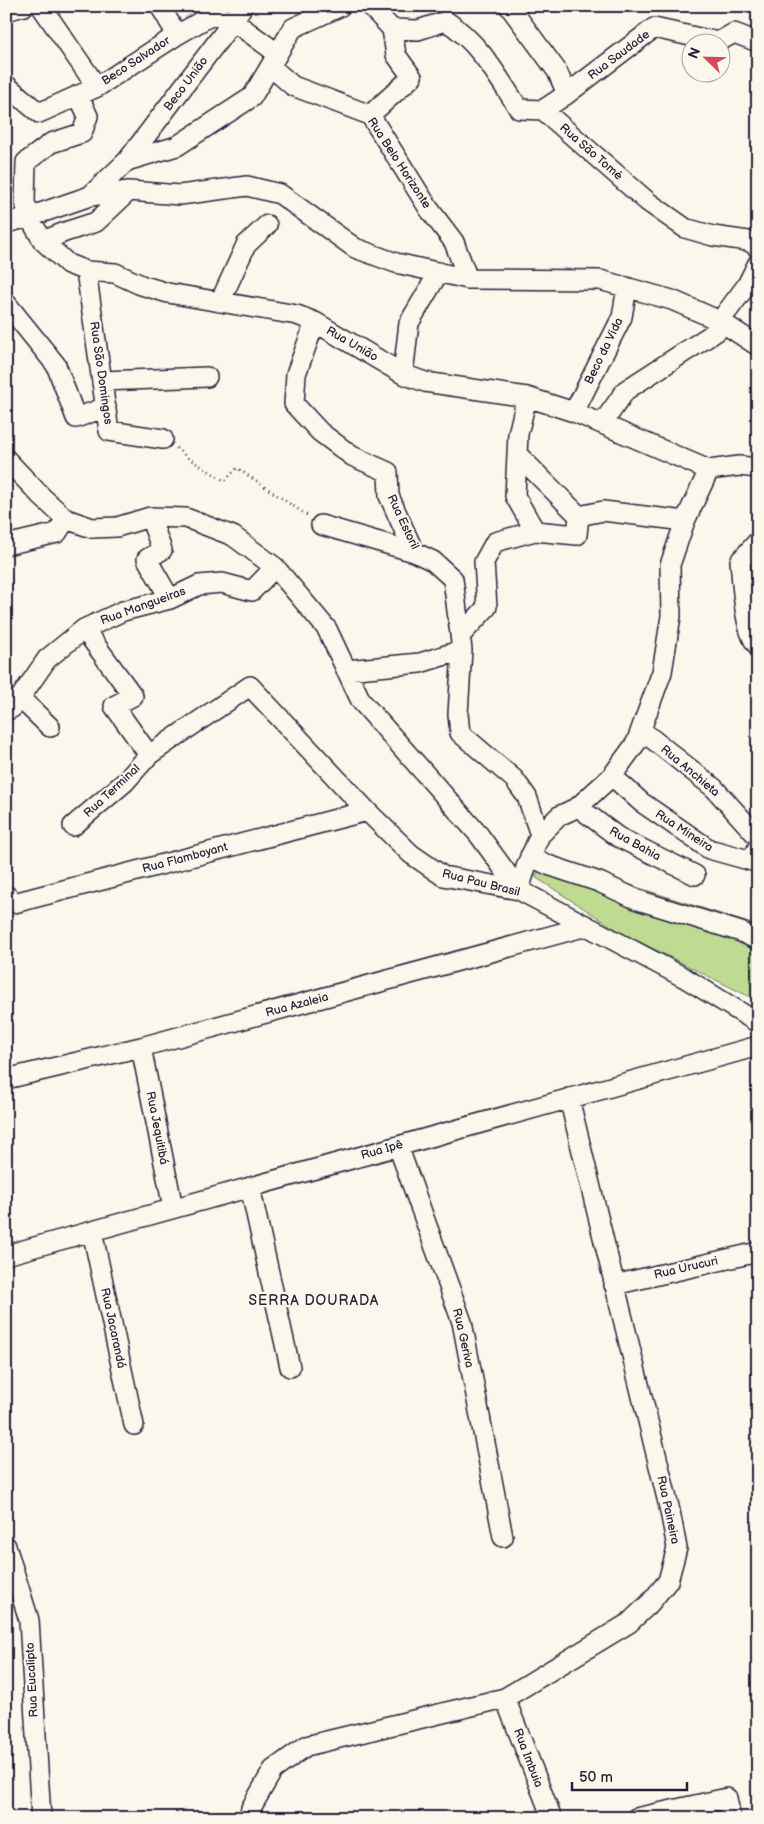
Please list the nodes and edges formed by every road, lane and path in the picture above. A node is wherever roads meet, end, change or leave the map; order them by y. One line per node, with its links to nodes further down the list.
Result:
1 (41, 6): 12 (street)
2 (160, 6): 8 (street)
3 (341, 6): 10 (street)
4 (370, 6): 7 (street)
5 (509, 6): 13 (street)
6 (236, 11): 8 (street, Beco Salvador); 10 (street, Rua Belo Horizonte); 17 (street, Beco União)
7 (392, 29): 15 (street); 16 (street)
8 (177, 35): 12 (street, Beco Salvador)
9 (758, 42): 13 (street, Rua Saudade)
10 (274, 60): 16 (street, Rua Belo Horizonte); 17 (street)
11 (6, 85): 14 (street, Beco Salvador)
12 (97, 87): 14 (street, Beco Salvador)
13 (567, 94): 15 (street)
14 (78, 96): 20 (street)
15 (543, 110): 24 (street, Rua São Tomé)
16 (370, 115): 28 (street, Rua Belo Horizonte)
17 (128, 161): 19 (street)
18 (129, 191): 19 (street); 23 (street); 27 (street)
19 (90, 196): 20 (street)
20 (29, 218): 21 (street); 23 (street, Rua União)
21 (6, 223)
22 (267, 225): 30 (street)
23 (43, 241): 26 (street, Rua União)
24 (758, 248)
25 (758, 263): 32 (street)
26 (86, 271): 30 (street, Rua União); 37 (street, Rua São Domingos)
27 (439, 272): 28 (street); 35 (street)
28 (468, 279): 29 (street)
29 (627, 287): 32 (street); 40 (street, Beco da Vida)
30 (220, 302): 33 (street, Rua União)
31 (6, 303): 39 (street)
32 (720, 321): 34 (street); 41 (street)
33 (315, 322): 35 (street, Rua União); 55 (street, Rua Estoril)
34 (758, 346)
35 (403, 374): 38 (street, Rua União)
36 (207, 377): 37 (street)
37 (103, 381): 39 (street, Rua São Domingos)
38 (527, 397): 40 (street, Rua União); 43 (street)
39 (106, 406): 42 (street, Rua São Domingos)
40 (574, 412): 41 (street, Rua União)
41 (602, 424): 46 (street, Rua União)
42 (164, 439): 51 (path)
43 (517, 454): 47 (street); 52 (street)
44 (6, 459): 49 (street)
45 (758, 468): 46 (street)
46 (709, 470): 50 (street)
47 (579, 516): 50 (street); 52 (street)
48 (150, 517): 49 (street); 56 (street); 57 (street)
49 (66, 519): 54 (street)
50 (685, 522): 65 (street)
51 (321, 525): 55 (street)
52 (536, 531): 59 (street)
53 (758, 541): 60 (street)
54 (6, 545)
55 (414, 552): 59 (street, Rua Estoril)
56 (275, 567): 57 (street, Rua Mangueiras); 61 (street)
57 (170, 599): 58 (street, Rua Mangueiras)
58 (84, 629): 62 (street, Rua Mangueiras); 66 (street)
59 (461, 643): 61 (street); 71 (street, Rua Estoril)
60 (758, 646)
61 (346, 670): 76 (street)
62 (20, 698): 63 (street, Rua Mangueiras); 64 (street)
63 (6, 711)
64 (50, 727)
65 (640, 730): 67 (street); 72 (street, Rua Anchieta)
66 (149, 755): 69 (street, Rua Pau Brasil); 70 (street, Rua Terminal)
67 (612, 776): 68 (street); 73 (street, Rua Mineira)
68 (578, 807): 71 (street); 75 (street, Rua Bahia)
69 (366, 811): 76 (street, Rua Pau Brasil); 77 (street, Rua Flamboyant)
70 (73, 826)
71 (540, 835): 74 (street)
72 (758, 837)
73 (758, 847)
74 (530, 856): 76 (street); 79 (street)
75 (695, 875)
76 (519, 890): 78 (street, Rua Pau Brasil)
77 (9, 903)
78 (587, 926): 80 (street, Rua Pau Brasil); 82 (street, Rua Azaleia)
79 (758, 940)
80 (758, 1023)
81 (758, 1046): 84 (street, Rua Ipê)
82 (141, 1047): 83 (street, Rua Azaleia); 87 (street, Rua Jequitibá)
83 (6, 1079)
84 (569, 1098): 85 (street, Rua Ipê); 91 (street, Rua Paineira)
85 (398, 1146): 86 (street, Rua Ipê); 94 (street, Rua Geriva)
86 (250, 1187): 87 (street, Rua Ipê); 92 (street)
87 (173, 1208): 88 (street, Rua Ipê)
88 (92, 1231): 90 (street, Rua Ipê); 93 (street, Rua Jacarandá)
89 (758, 1252): 91 (street, Rua Urucuri)
90 (6, 1255)
91 (614, 1285): 96 (street, Rua Paineira)
92 (290, 1367)
93 (134, 1425)
94 (503, 1537)
95 (6, 1546): 97 (street, Rua Eucalipto)
96 (505, 1698): 98 (street, Rua Paineira); 99 (street, Rua Imbuia)
97 (41, 1818)
98 (249, 1818)
99 (552, 1818)
100 (636, 1818): 101 (street)
101 (731, 1818)

